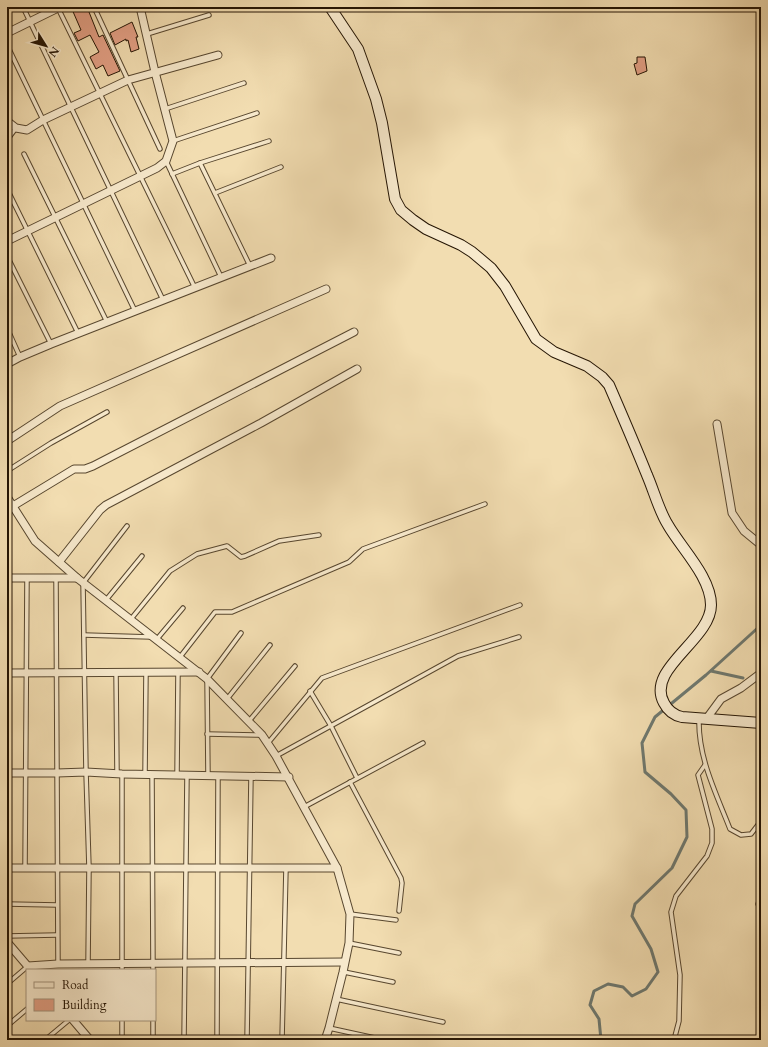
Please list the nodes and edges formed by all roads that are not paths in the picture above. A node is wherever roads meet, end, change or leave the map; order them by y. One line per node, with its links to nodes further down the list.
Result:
1 (23, 7): 7 (lane)
2 (59, 7): 7 (street); 15 (lane)
3 (94, 7): 13 (lane)
4 (140, 7): 9 (street)
5 (330, 7): 94 (main road)
6 (209, 15): 9 (lane)
7 (30, 22): 8 (street); 16 (lane)
8 (7, 33)
9 (146, 34): 12 (street)
10 (7, 45): 19 (lane)
11 (218, 55): 12 (street)
12 (155, 72): 13 (street); 17 (street)
13 (128, 80): 15 (street); 25 (lane)
14 (244, 83): 17 (lane)
15 (100, 93): 16 (street); 31 (lane)
16 (71, 107): 19 (street); 33 (lane)
17 (164, 109): 23 (street)
18 (257, 113): 23 (lane)
19 (43, 120): 21 (street); 35 (lane)
20 (7, 121): 21 (street)
21 (16, 128): 22 (lane)
22 (7, 140)
23 (173, 141): 27 (street)
24 (269, 141): 28 (lane)
25 (160, 149)
26 (24, 154): 36 (lane)
27 (166, 160): 30 (lane); 31 (street)
28 (200, 163): 30 (lane); 34 (lane)
29 (281, 167): 34 (lane)
30 (172, 174): 42 (lane)
31 (140, 176): 33 (street); 43 (lane)
32 (7, 189): 37 (lane)
33 (110, 191): 35 (street); 45 (lane)
34 (215, 193): 41 (lane)
35 (84, 204): 36 (street); 46 (lane)
36 (56, 217): 37 (street); 47 (lane)
37 (28, 231): 38 (street); 50 (lane)
38 (7, 240)
39 (7, 256): 51 (lane)
40 (271, 258): 41 (street)
41 (250, 266): 42 (street)
42 (222, 277): 43 (street)
43 (194, 288): 45 (street)
44 (326, 289): 57 (street)
45 (163, 300): 46 (street)
46 (135, 311): 47 (street)
47 (107, 322): 50 (street)
48 (7, 328): 52 (lane)
49 (354, 332): 61 (street)
50 (78, 334): 51 (street)
51 (51, 344): 52 (street)
52 (20, 357): 53 (street)
53 (7, 364)
54 (357, 369): 66 (street)
55 (106, 412): 58 (lane)
56 (717, 424): 64 (street)
57 (7, 441)
58 (7, 471)
59 (7, 497): 61 (street)
60 (485, 504): 80 (lane)
61 (13, 506): 66 (street)
62 (127, 526): 70 (lane)
63 (319, 535): 74 (lane)
64 (761, 545)
65 (142, 556): 71 (lane)
66 (59, 562): 70 (street)
67 (7, 578): 68 (street)
68 (27, 578): 69 (street); 87 (lane)
69 (56, 578): 70 (street); 88 (lane)
70 (80, 581): 71 (street); 76 (lane)
71 (106, 600): 74 (street)
72 (520, 605): 92 (lane)
73 (183, 608): 78 (lane)
74 (131, 619): 78 (street)
75 (241, 634): 91 (lane)
76 (84, 635): 78 (lane); 89 (lane)
77 (520, 637): 97 (lane)
78 (156, 638): 80 (street)
79 (270, 646): 93 (lane)
80 (180, 657): 85 (street)
81 (295, 666): 95 (lane)
82 (116, 672): 83 (street); 89 (street); 108 (lane)
83 (146, 672): 84 (street); 109 (lane)
84 (178, 672): 85 (street); 110 (lane)
85 (200, 672): 91 (street)
86 (7, 673): 87 (street)
87 (27, 673): 88 (street); 106 (lane)
88 (57, 673): 89 (street); 107 (lane)
89 (85, 673): 104 (lane)
90 (761, 673): 94 (street)
91 (207, 679): 93 (street); 98 (lane)
92 (310, 691): 97 (lane); 100 (lane)
93 (227, 699): 95 (street)
94 (703, 718): 96 (main road); 103 (lane)
95 (249, 721): 99 (street)
96 (761, 722)
97 (331, 726): 102 (lane); 116 (lane)
98 (207, 734): 99 (lane); 112 (lane)
99 (262, 734): 100 (street)
100 (268, 743): 102 (street)
101 (423, 743): 116 (lane)
102 (276, 756): 115 (street)
103 (705, 765): 119 (lane); 175 (lane)
104 (86, 772): 107 (street); 108 (street); 123 (lane)
105 (7, 773): 106 (street)
106 (26, 773): 107 (street); 121 (lane)
107 (57, 774): 122 (lane)
108 (120, 774): 109 (street); 124 (lane)
109 (149, 775): 110 (street); 125 (lane)
110 (177, 775): 111 (street)
111 (187, 776): 112 (street); 126 (lane)
112 (208, 776): 113 (street)
113 (218, 776): 114 (street); 127 (lane)
114 (251, 776): 115 (street); 128 (lane)
115 (289, 777): 118 (street)
116 (357, 778): 117 (lane)
117 (350, 782): 118 (lane); 135 (lane)
118 (304, 807): 130 (street)
119 (761, 822)
120 (7, 868): 121 (street)
121 (25, 868): 122 (street)
122 (57, 868): 123 (street); 133 (lane)
123 (89, 868): 124 (street); 148 (lane)
124 (122, 868): 125 (street); 149 (lane)
125 (152, 868): 126 (street); 150 (lane)
126 (186, 868): 127 (street); 143 (lane)
127 (217, 868): 128 (street); 144 (lane)
128 (250, 868): 129 (street); 145 (lane)
129 (286, 868): 130 (street); 146 (lane)
130 (337, 868): 136 (street)
131 (761, 895): 134 (lane)
132 (7, 904): 133 (lane)
133 (57, 905): 138 (lane)
134 (761, 910)
135 (399, 911)
136 (350, 914): 137 (lane); 140 (street)
137 (396, 920)
138 (57, 935): 139 (lane); 147 (lane)
139 (7, 942): 151 (street)
140 (349, 943): 141 (lane); 142 (street)
141 (399, 953)
142 (344, 962): 146 (street); 153 (street)
143 (185, 963): 144 (street); 150 (street); 169 (lane)
144 (217, 963): 145 (street); 170 (lane)
145 (248, 963): 146 (street); 171 (lane)
146 (284, 963): 172 (lane)
147 (58, 964): 148 (street); 151 (street)
148 (88, 964): 149 (street)
149 (122, 967): 150 (street)
150 (153, 967)
151 (29, 968)
152 (26, 970): 155 (lane)
153 (343, 972): 154 (lane); 156 (street)
154 (394, 982)
155 (7, 984)
156 (336, 999): 162 (lane); 164 (street)
157 (26, 1010): 163 (lane)
158 (68, 1021): 165 (lane)
159 (74, 1021): 166 (street)
160 (122, 1021): 167 (lane)
161 (153, 1021): 168 (lane)
162 (443, 1022)
163 (7, 1026)
164 (329, 1028): 173 (street); 174 (lane)
165 (45, 1040)
166 (90, 1040)
167 (122, 1040)
168 (153, 1040)
169 (184, 1040)
170 (217, 1040)
171 (247, 1040)
172 (282, 1040)
173 (325, 1040)
174 (384, 1040)
175 (674, 1040)

